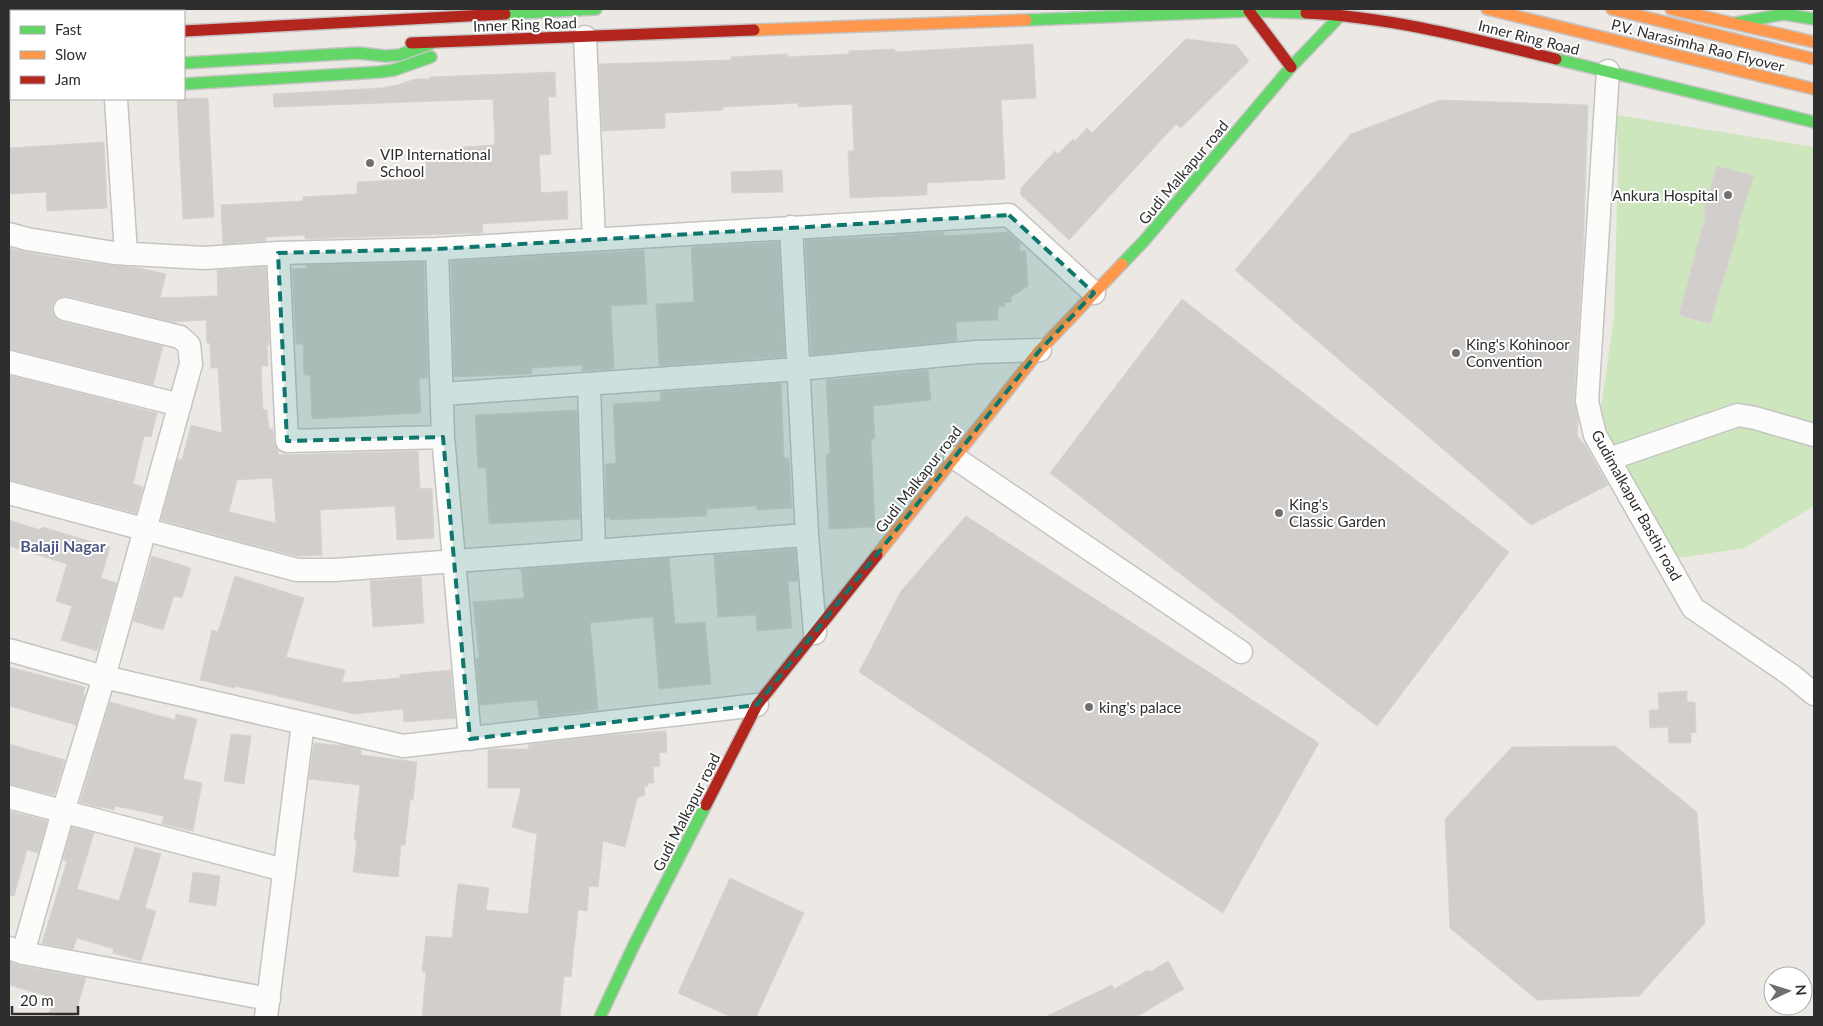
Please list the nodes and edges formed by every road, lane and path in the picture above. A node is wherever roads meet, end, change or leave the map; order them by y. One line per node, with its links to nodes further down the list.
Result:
1 (82, 9): 6 (main road)
2 (596, 9): 12 (main road)
3 (1487, 9): 24 (main road, P.V. Narasimha Rao Flyover)
4 (1612, 9): 19 (main road, P.V. Narasimha Rao Flyover)
5 (1671, 9): 11 (main road)
6 (59, 10)
7 (1249, 11): 8 (main road, Inner Ring Road); 14 (main road, Inner Ring Road); 21 (main road)
8 (1341, 15): 13 (main road, Inner Ring Road); 21 (main road, Gudi Malkapur road)
9 (1447, 19): 13 (main road)
10 (1814, 19): 11 (main road)
11 (1736, 23): 17 (main road)
12 (185, 32)
13 (1449, 33): 22 (main road, Inner Ring Road)
14 (586, 37): 15 (main road, Inner Ring Road); 29 (street)
15 (454, 40): 16 (main road, Inner Ring Road); 23 (main road)
16 (435, 42): 18 (main road, Inner Ring Road); 20 (main road)
17 (1814, 42)
18 (185, 54)
19 (1814, 59)
20 (185, 63)
21 (1291, 67): 33 (main road, Gudi Malkapur road)
22 (1608, 71): 26 (main road, Inner Ring Road); 44 (street, Gudimalkapur Basthi road)
23 (185, 84)
24 (1814, 88)
25 (116, 100): 32 (street)
26 (1814, 122)
27 (791, 227): 29 (street); 33 (street); 37 (street)
28 (9, 234): 32 (street)
29 (594, 239): 30 (street)
30 (436, 249): 31 (street); 39 (street)
31 (278, 253): 32 (street); 42 (street)
32 (126, 254)
33 (1094, 293): 35 (main road, Gudi Malkapur road)
34 (64, 309): 40 (street)
35 (1040, 350): 37 (street); 43 (main road, Gudi Malkapur road)
36 (9, 362): 40 (street)
37 (799, 369): 38 (street); 47 (street)
38 (589, 384): 39 (street); 48 (street)
39 (443, 394): 42 (street)
40 (180, 405): 46 (street)
41 (1814, 435): 44 (street)
42 (443, 437): 49 (street)
43 (955, 458): 50 (main road, Gudi Malkapur road); 52 (street)
44 (1609, 459): 54 (street, Gudimalkapur Basthi road)
45 (9, 493): 46 (street)
46 (145, 530): 49 (street); 53 (street)
47 (807, 535): 48 (street); 50 (street)
48 (594, 550): 49 (street)
49 (455, 560): 57 (street)
50 (815, 633): 55 (main road, Gudi Malkapur road)
51 (9, 650): 53 (street)
52 (1241, 652)
53 (104, 677): 56 (street); 59 (street)
54 (1814, 694)
55 (757, 705): 57 (street); 63 (main road, Gudi Malkapur road)
56 (303, 723): 57 (street); 60 (street)
57 (470, 738)
58 (9, 797): 59 (street)
59 (63, 812): 60 (street); 61 (street)
60 (284, 870): 62 (street)
61 (16, 950): 62 (street)
62 (267, 1008)
63 (600, 1017)

